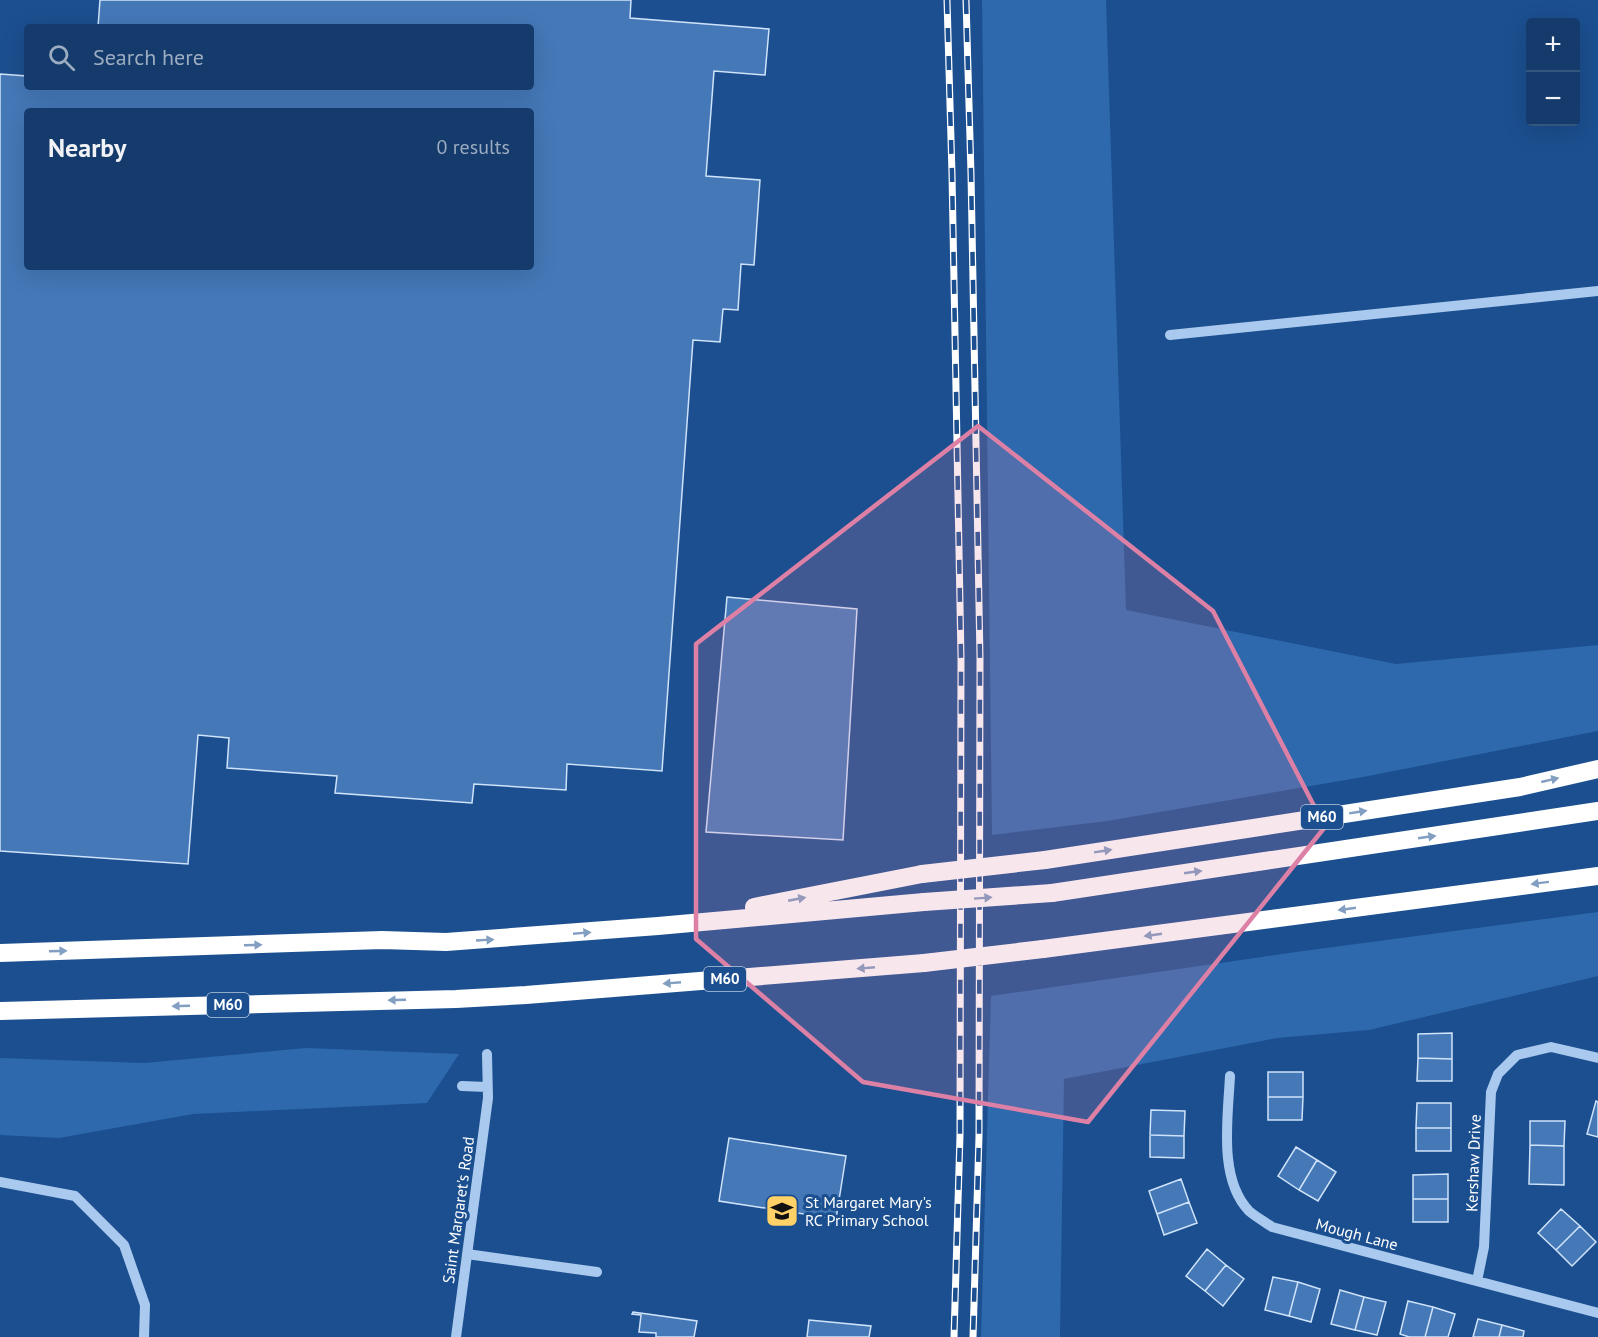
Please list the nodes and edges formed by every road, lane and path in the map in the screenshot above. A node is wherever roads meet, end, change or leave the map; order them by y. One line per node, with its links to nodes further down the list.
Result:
1 (1598, 291): 2 (street)
2 (1170, 335)
3 (1598, 769): 6 (highway, M60, one-way to 3, bridge)
4 (1598, 811): 6 (highway, M60, one-way to 4, bridge)
5 (1598, 876): 8 (highway, M60, one-way to 8, bridge)
6 (658, 927): 7 (highway, M60, one-way to 6)
7 (0, 953)
8 (0, 1011)
9 (487, 1054): 13 (street, Saint Margaret's Road)
10 (1598, 1058): 17 (street, Kershaw Drive)
11 (1230, 1076): 17 (street, Mough Lane)
12 (462, 1086): 13 (street)
13 (487, 1087): 15 (street, Saint Margaret's Road)
14 (0, 1182): 19 (street)
15 (467, 1254): 16 (street); 20 (street, Saint Margaret's Road)
16 (597, 1272)
17 (1477, 1281): 18 (street, Mough Lane)
18 (1598, 1313)
19 (144, 1337)
20 (456, 1337)

